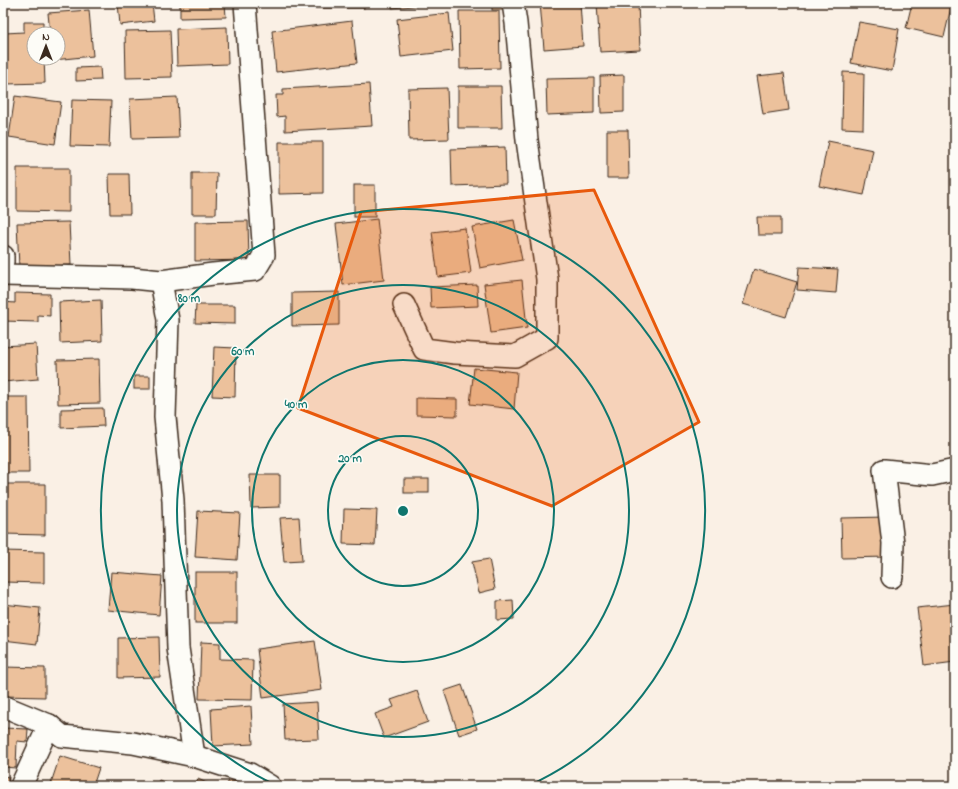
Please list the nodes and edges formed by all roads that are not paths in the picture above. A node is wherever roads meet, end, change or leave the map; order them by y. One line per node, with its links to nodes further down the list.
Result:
1 (244, 3): 6 (street)
2 (513, 3): 7 (street)
3 (3, 256): 4 (street)
4 (3, 262)
5 (3, 275): 6 (street)
6 (161, 281): 12 (street)
7 (404, 305)
8 (955, 470): 9 (street)
9 (892, 577)
10 (3, 706): 11 (street)
11 (49, 725): 12 (street); 13 (street)
12 (194, 756): 14 (street)
13 (21, 786)
14 (270, 786)

